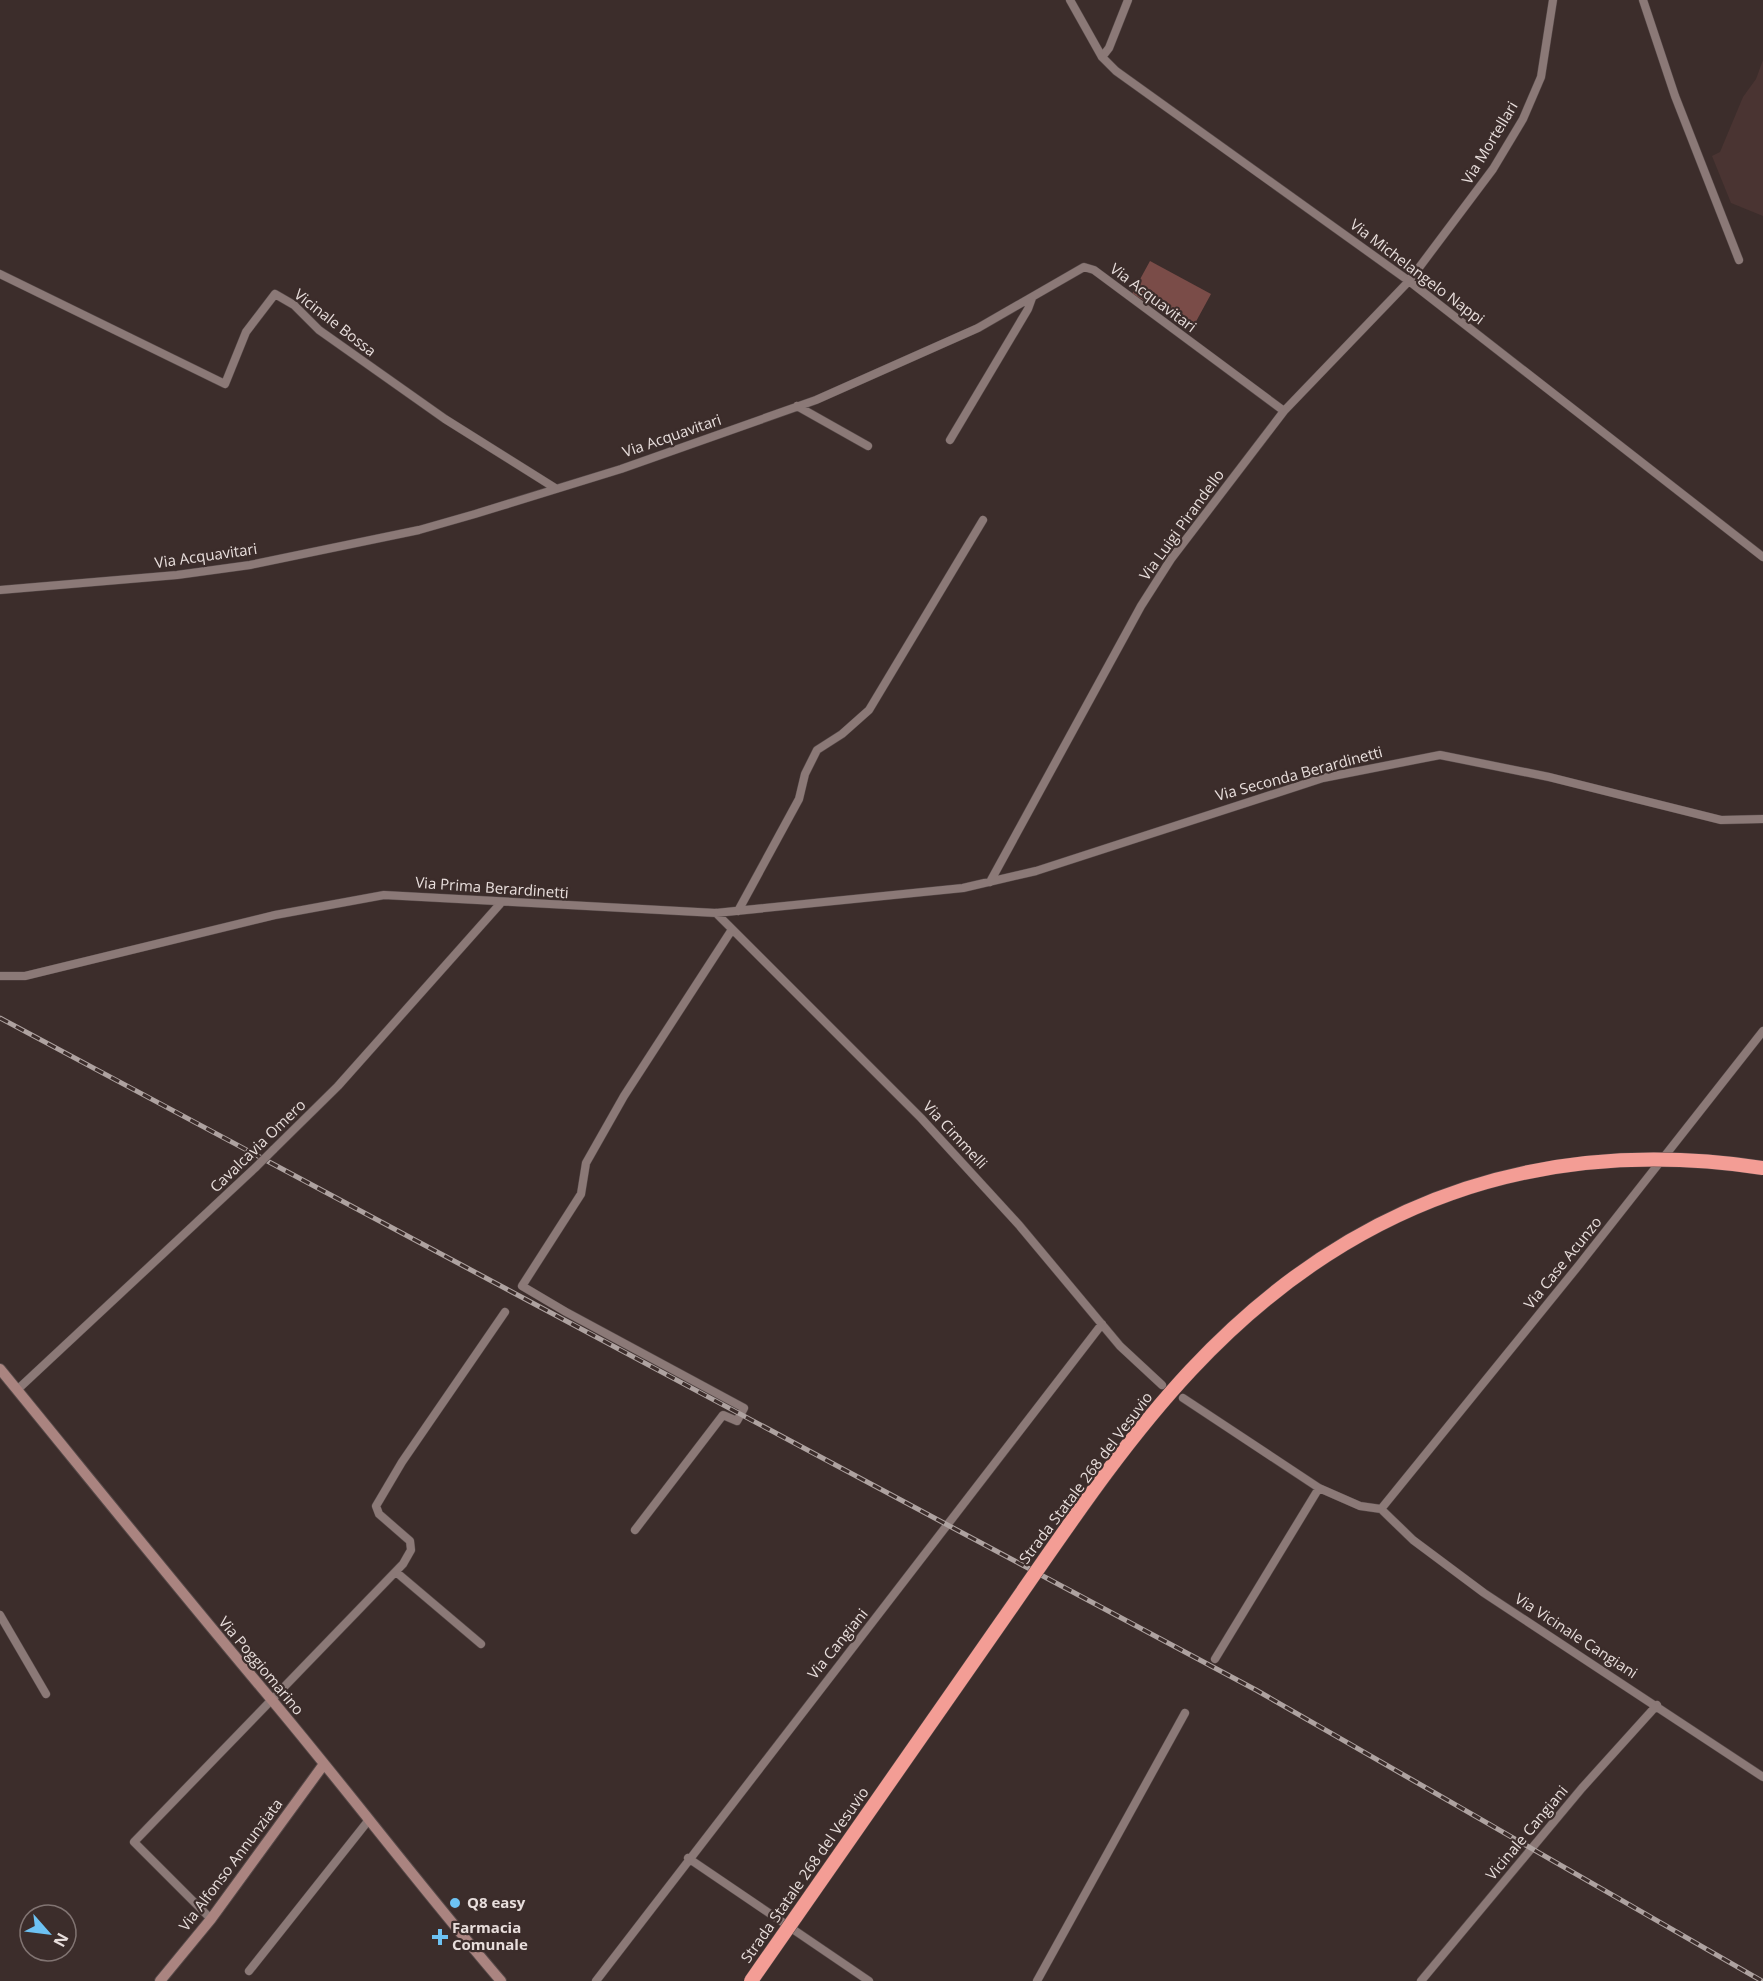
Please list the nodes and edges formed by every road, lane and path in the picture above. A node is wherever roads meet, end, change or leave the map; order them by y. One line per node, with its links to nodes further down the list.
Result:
1 (1070, 0): 5 (street, Via Michelangelo Nappi)
2 (1128, 0): 5 (street)
3 (1553, 0): 8 (street, Via Mortellari)
4 (1643, 0): 6 (street)
5 (1102, 57): 8 (street, Via Michelangelo Nappi)
6 (1739, 260)
7 (0, 274): 14 (street, Vicinale Bossa)
8 (1409, 281): 11 (street, Via Luigi Pirandello); 16 (street, Via Michelangelo Nappi)
9 (1032, 298): 10 (street, Via Acquavitari); 11 (street, Via Acquavitari); 12 (street)
10 (797, 406): 13 (street); 14 (street, Via Acquavitari)
11 (1284, 411): 19 (street, Via Luigi Pirandello)
12 (950, 440)
13 (868, 446)
14 (555, 488): 17 (street, Via Acquavitari)
15 (983, 520): 21 (street)
16 (1763, 557)
17 (0, 590)
18 (1763, 819): 19 (street, Via Seconda Berardinetti)
19 (990, 882): 21 (street, Via Prima Berardinetti)
20 (500, 904): 22 (street, Via Prima Berardinetti); 24 (street, Via Prima Berardinetti); 31 (street, Cavalcavia Omero, bridge)
21 (738, 911): 22 (street, Via Prima Berardinetti)
22 (716, 913): 23 (street, Via Cimmelli)
23 (731, 931): 28 (street, Via Cimmelli); 35 (street)
24 (0, 976)
25 (1763, 1030): 34 (street, Via Case Acunzo)
26 (1763, 1168): 53 (highway, Strada Statale 268 del Vesuvio, bridge)
27 (505, 1312): 36 (street)
28 (1102, 1324): 30 (street, Via Cimmelli); 47 (street, Via Cangiani)
29 (0, 1369): 31 (main road, Via Poggiomarino)
30 (1162, 1385)
31 (17, 1390): 41 (main road, Via Poggiomarino)
32 (1184, 1398): 33 (street)
33 (1319, 1488): 34 (street); 39 (street)
34 (1382, 1509): 42 (street, Via Vicinale Cangiani)
35 (635, 1530)
36 (396, 1572): 38 (street); 41 (street)
37 (0, 1615): 40 (street)
38 (481, 1644)
39 (1215, 1659)
40 (46, 1694)
41 (270, 1699): 44 (main road, Via Poggiomarino); 48 (street)
42 (1657, 1705): 45 (street, Via Vicinale Cangiani); 56 (street, Vicinale Cangiani)
43 (1185, 1713): 55 (street)
44 (324, 1764): 46 (main road, Via Poggiomarino); 48 (main road, Via Alfonso Annunziata)
45 (1763, 1777)
46 (368, 1821): 49 (street); 51 (main road, Via Poggiomarino)
47 (688, 1858): 52 (street, Via Cangiani); 54 (street)
48 (211, 1919): 50 (main road, Via Alfonso Annunziata)
49 (249, 1971)
50 (160, 1981)
51 (501, 1981)
52 (596, 1981)
53 (751, 1981)
54 (868, 1981)
55 (1037, 1981)
56 (1421, 1981)

